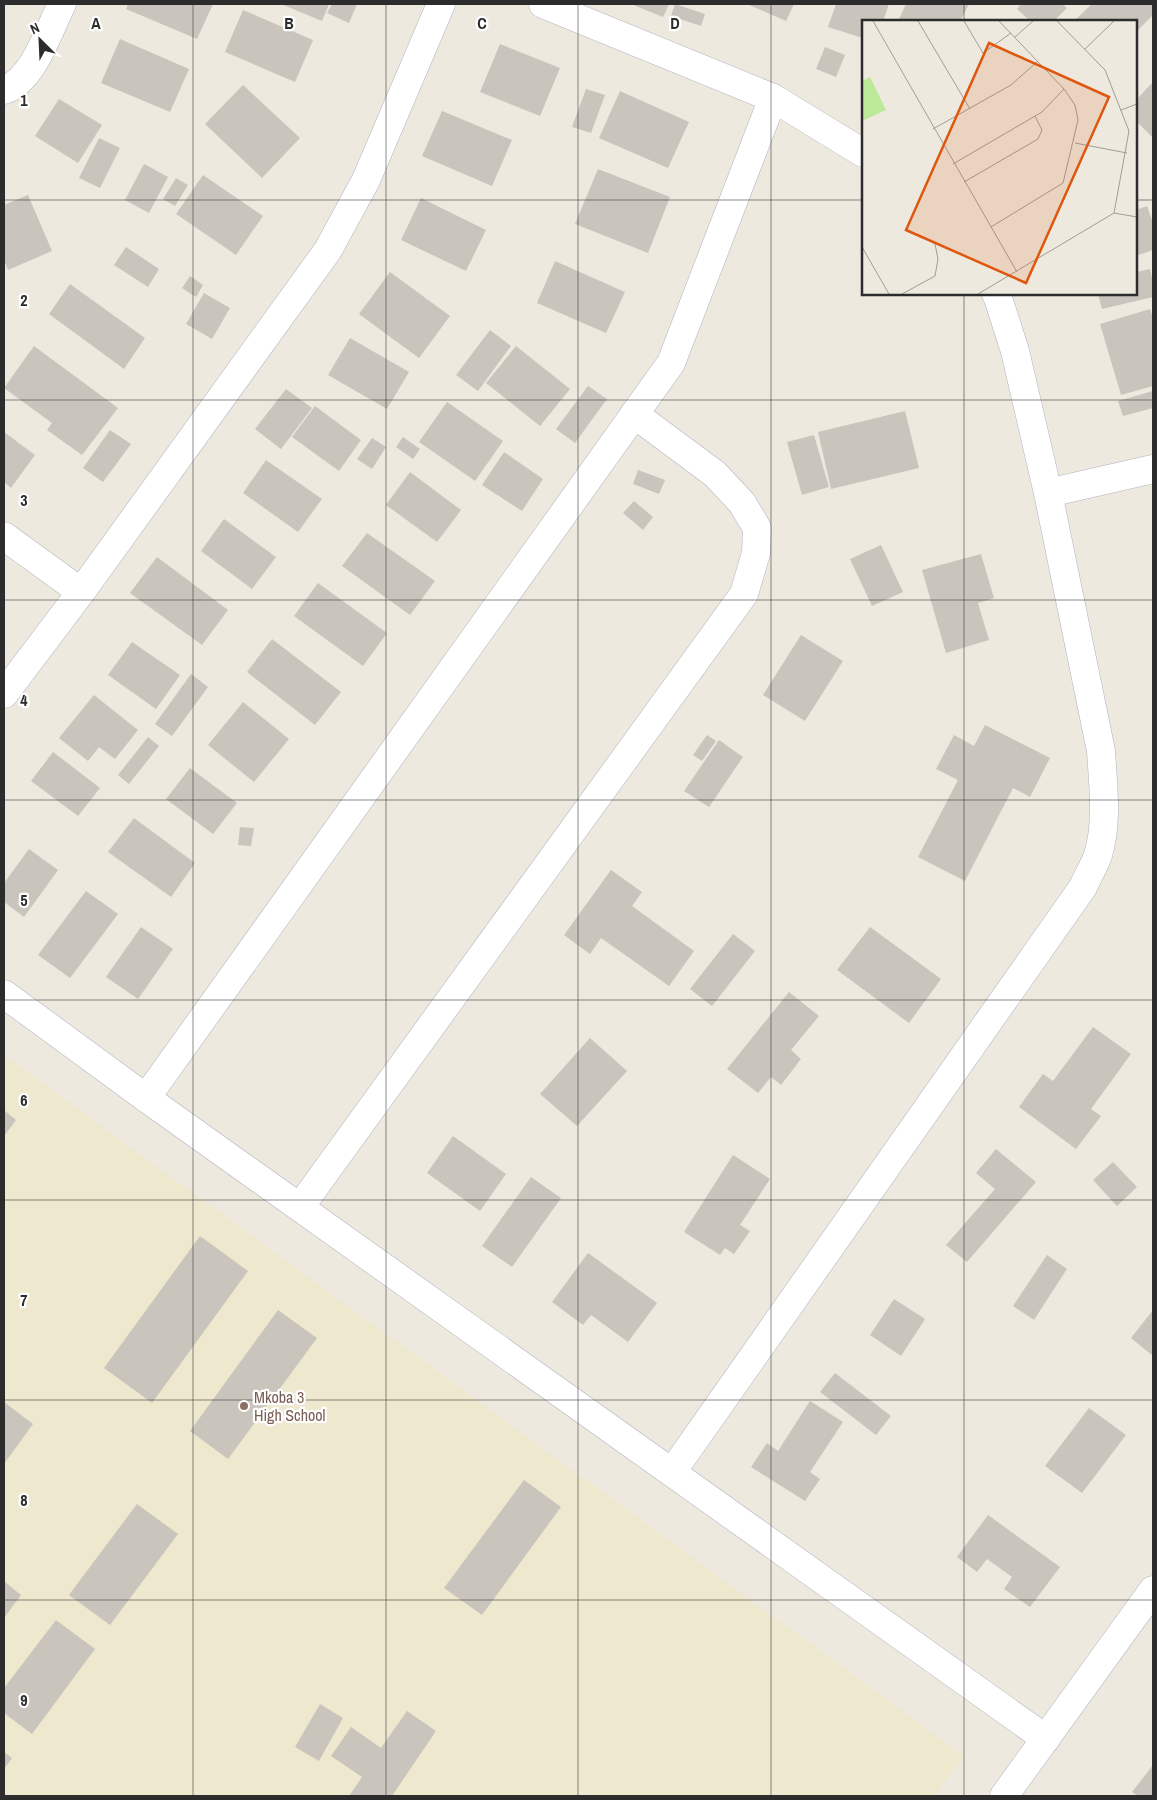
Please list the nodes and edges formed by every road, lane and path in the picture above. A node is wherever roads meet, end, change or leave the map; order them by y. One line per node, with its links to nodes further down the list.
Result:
1 (62, 4): 4 (street)
2 (441, 4): 12 (street)
3 (543, 4): 5 (street)
4 (4, 90)
5 (773, 98): 6 (street); 8 (street)
6 (862, 152)
7 (996, 295): 10 (street)
8 (634, 414): 15 (street); 16 (street)
9 (1153, 469): 10 (street)
10 (1048, 493): 17 (street)
11 (4, 536): 12 (street)
12 (82, 592): 13 (street)
13 (4, 694)
14 (4, 994): 15 (street)
15 (146, 1098): 16 (street)
16 (300, 1207): 17 (street)
17 (672, 1472): 19 (street)
18 (1153, 1590): 19 (street)
19 (1046, 1740): 20 (street)
20 (1004, 1796)

